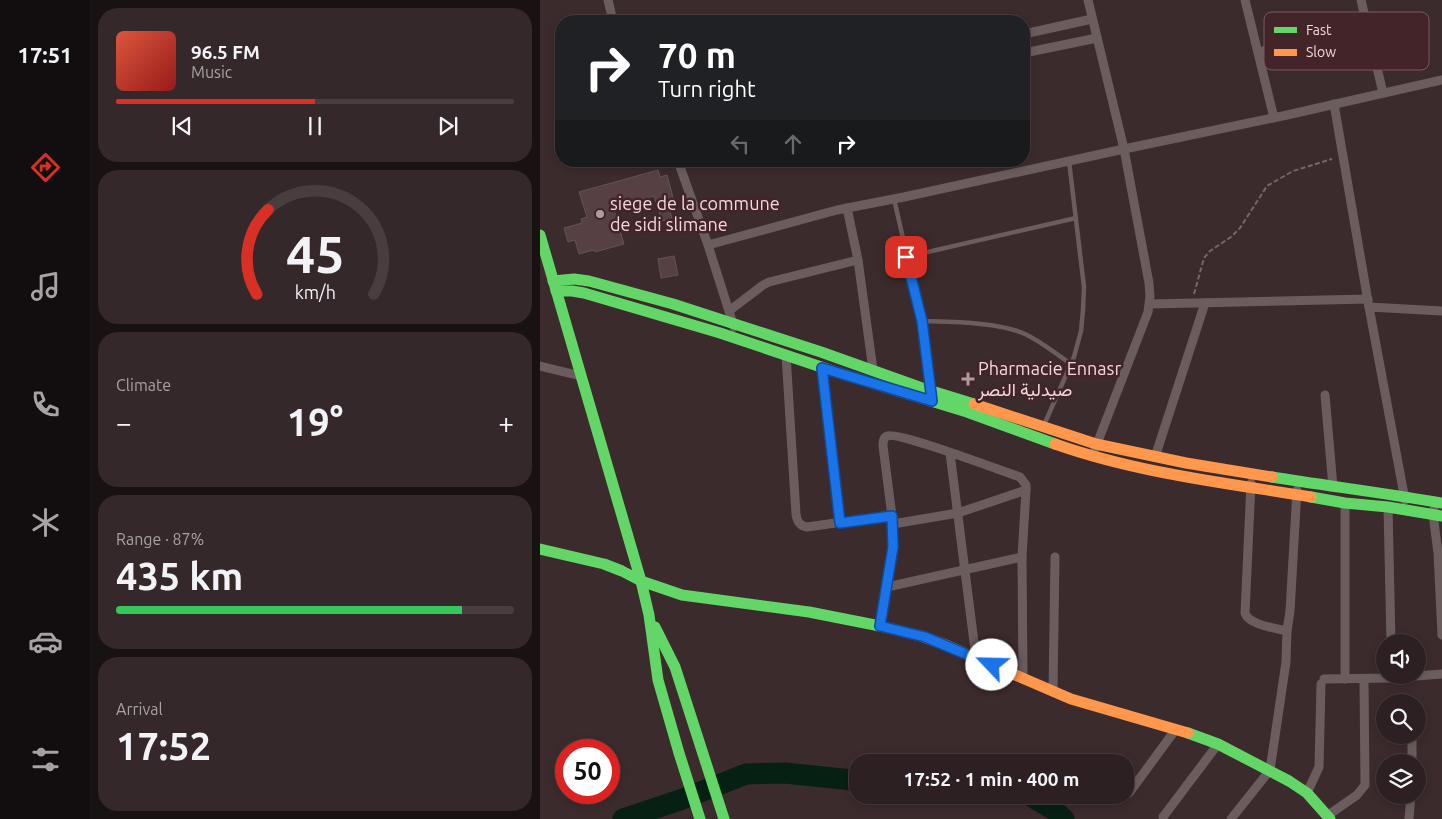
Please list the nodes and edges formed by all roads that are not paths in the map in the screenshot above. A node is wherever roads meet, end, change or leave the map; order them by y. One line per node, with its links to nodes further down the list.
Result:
1 (608, 0): 4 (street)
2 (1088, 0): 5 (street)
3 (1245, 0): 10 (street)
4 (612, 15)
5 (1092, 19): 6 (street); 7 (street)
6 (1030, 33)
7 (1096, 38): 9 (street); 16 (street)
8 (1264, 51): 10 (street)
9 (1030, 52)
10 (1258, 52): 15 (street)
11 (1378, 70): 13 (street)
12 (1442, 80): 13 (street)
13 (1383, 93): 14 (street)
14 (1334, 104): 15 (street); 28 (street)
15 (1274, 118): 16 (street)
16 (1124, 149): 17 (street); 29 (street)
17 (1069, 161): 19 (street); 21 (lane)
18 (680, 167): 23 (street)
19 (894, 199): 20 (street); 24 (lane)
20 (848, 208): 23 (street); 25 (street)
21 (1076, 218): 24 (lane); 36 (lane)
22 (540, 235): 26 (street)
23 (708, 245): 30 (street)
24 (906, 257): 32 (lane)
25 (858, 260): 30 (street); 39 (street)
26 (555, 286): 33 (street); 34 (street); 40 (street)
27 (1205, 303): 28 (street); 29 (street); 47 (street)
28 (1369, 303): 31 (street); 56 (street)
29 (1150, 304): 44 (street)
30 (729, 311): 33 (street)
31 (1442, 311)
32 (922, 321): 36 (lane); 42 (lane)
33 (733, 323): 34 (street); 39 (street)
34 (738, 339): 35 (street)
35 (786, 355): 38 (street); 64 (street)
36 (1071, 364): 43 (lane)
37 (540, 366): 40 (street)
38 (822, 368): 42 (street); 64 (street)
39 (873, 370): 42 (street)
40 (581, 376): 69 (street)
41 (1325, 395): 53 (street)
42 (932, 396): 43 (street); 46 (street)
43 (1043, 426): 44 (street)
44 (1097, 444): 46 (street); 47 (street)
45 (950, 453): 54 (street); 61 (street); 63 (street)
46 (1092, 456): 50 (street)
47 (1155, 457): 48 (street)
48 (1186, 463): 49 (street); 50 (street)
49 (1252, 474): 51 (street); 52 (street)
50 (1182, 476): 52 (street)
51 (1298, 481): 53 (street); 55 (street)
52 (1250, 486): 55 (street); 73 (street)
53 (1333, 487): 56 (street)
54 (1026, 490): 61 (street); 66 (street)
55 (1297, 494): 57 (street); 73 (street)
56 (1405, 497): 58 (street); 60 (street)
57 (1345, 503): 59 (street); 82 (street)
58 (1438, 503): 62 (street)
59 (1388, 507): 60 (street); 74 (street)
60 (1405, 510): 62 (street)
61 (958, 513): 63 (street); 68 (street)
62 (1438, 516): 75 (street)
63 (892, 520): 64 (street); 70 (street)
64 (840, 523)
65 (540, 549): 69 (street)
66 (1022, 557): 68 (street); 79 (street)
67 (1055, 557): 83 (street)
68 (965, 570): 70 (street); 76 (street)
69 (641, 581): 71 (street); 72 (street)
70 (887, 587): 72 (street)
71 (649, 615): 92 (street); 93 (street)
72 (880, 626): 76 (street)
73 (1286, 632): 86 (street)
74 (1391, 634)
75 (1442, 635)
76 (976, 658): 79 (street)
77 (1442, 674): 78 (street)
78 (1426, 675)
79 (1023, 678): 83 (street)
80 (1364, 678): 81 (street); 82 (street); 91 (street)
81 (1376, 678)
82 (1345, 679): 88 (street)
83 (1053, 692): 84 (street)
84 (1176, 729): 85 (street); 87 (street)
85 (1218, 744): 86 (street); 90 (street)
86 (1270, 770): 88 (street); 94 (street)
87 (1134, 785)
88 (1307, 794): 91 (street)
89 (1410, 804): 95 (street)
90 (1163, 817)
91 (1329, 817)
92 (700, 819)
93 (724, 819)
94 (1231, 819)
95 (1408, 819)

